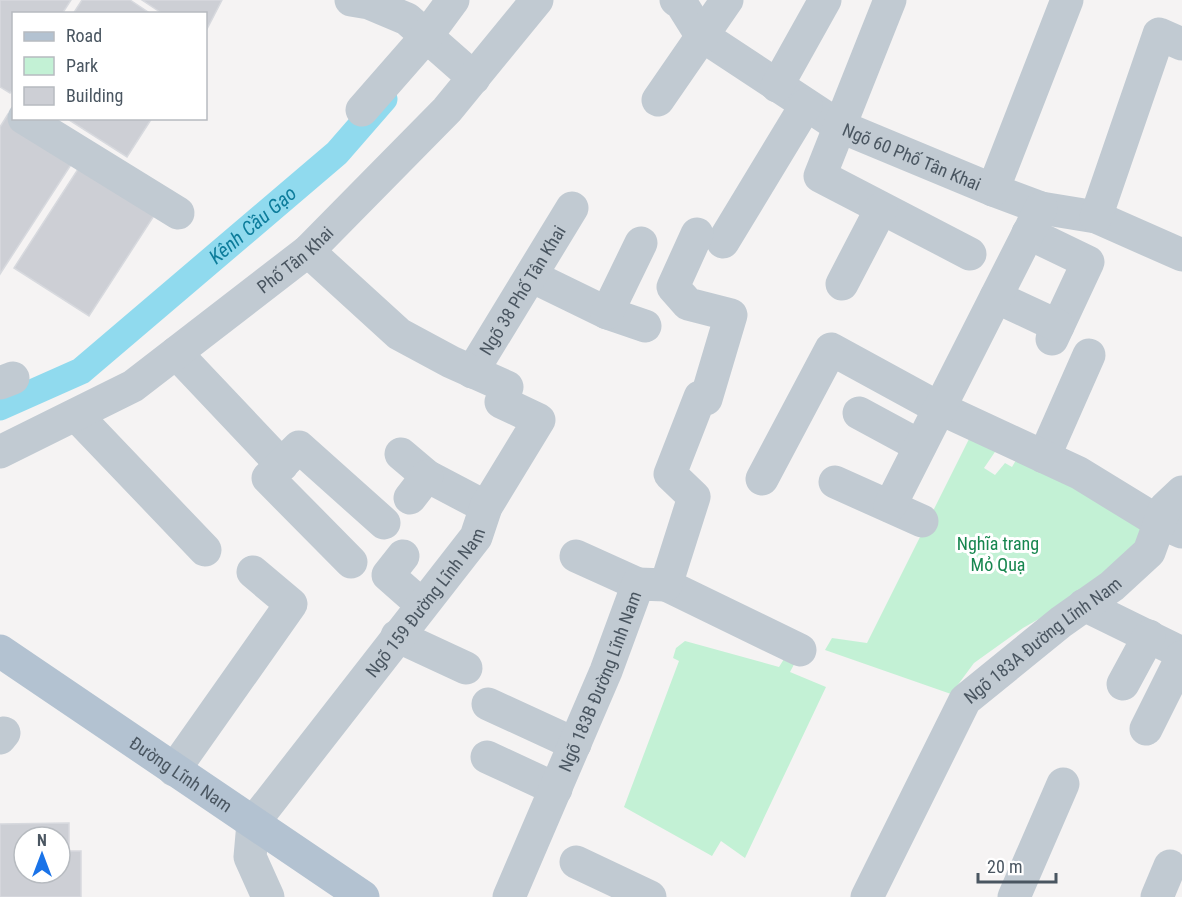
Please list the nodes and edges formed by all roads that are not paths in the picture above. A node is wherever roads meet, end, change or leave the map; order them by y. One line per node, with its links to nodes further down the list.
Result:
1 (351, 0): 10 (street)
2 (453, 0): 10 (street)
3 (537, 0): 12 (street, Phố Tân Khai)
4 (676, 0): 9 (street, Ngõ 60 Phố Tân Khai)
5 (727, 0): 9 (street)
6 (825, 0): 13 (street)
7 (890, 0): 18 (street)
8 (1067, 0): 19 (street)
9 (701, 35): 13 (street, Ngõ 60 Phố Tân Khai); 14 (street)
10 (427, 39): 12 (street); 16 (street)
11 (1182, 44): 23 (street)
12 (466, 71): 26 (street, Phố Tân Khai)
13 (777, 86): 15 (street, Ngõ 60 Phố Tân Khai)
14 (658, 100)
15 (806, 105): 18 (street, Ngõ 60 Phố Tân Khai); 59 (street, Ngõ 183B Đường Lĩnh Nam)
16 (362, 110)
17 (27, 120): 22 (street)
18 (839, 126): 19 (street, Ngõ 60 Phố Tân Khai); 21 (street)
19 (993, 190): 24 (street, Ngõ 60 Phố Tân Khai)
20 (572, 208): 29 (street, Ngõ 38 Phố Tân Khai)
21 (880, 209): 27 (street); 30 (street)
22 (178, 213)
23 (1096, 217): 24 (street, Ngõ 60 Phố Tân Khai); 28 (street, Ngõ 60 Phố Tân Khai)
24 (1034, 220): 31 (street); 31 (street)
25 (641, 243): 32 (street)
26 (308, 251): 34 (street, Phố Tân Khai); 36 (street, Ngõ 38 Phố Tân Khai)
27 (970, 254)
28 (1182, 255)
29 (531, 276): 32 (street); 36 (street, Ngõ 38 Phố Tân Khai)
30 (842, 284)
31 (996, 297): 37 (street)
32 (607, 313): 33 (street)
33 (645, 326)
34 (182, 348): 39 (street, Phố Tân Khai); 40 (street); 45 (street)
35 (1089, 355): 44 (street)
36 (486, 378): 50 (street, Ngõ 159 Đường Lĩnh Nam)
37 (939, 408): 41 (street); 44 (street); 46 (street)
38 (859, 413): 41 (street)
39 (76, 415): 42 (street, Phố Tân Khai); 54 (street)
40 (272, 428)
41 (920, 446): 49 (street)
42 (0, 452)
43 (401, 454): 50 (street)
44 (1044, 457): 53 (street)
45 (282, 465): 52 (street); 57 (street)
46 (762, 479)
47 (836, 482): 49 (street)
48 (1182, 492): 53 (street, Ngõ 183A Đường Lĩnh Nam)
49 (890, 506): 51 (street)
50 (486, 507): 60 (street, Ngõ 159 Đường Lĩnh Nam)
51 (922, 520)
52 (384, 523)
53 (1170, 527): 61 (street, Ngõ 183A Đường Lĩnh Nam)
54 (205, 550)
55 (404, 556): 60 (street)
56 (576, 556): 59 (street)
57 (351, 562)
58 (253, 572): 74 (street)
59 (652, 584): 64 (street); 72 (street, Ngõ 183B Đường Lĩnh Nam)
60 (422, 605): 62 (street, Ngõ 159 Đường Lĩnh Nam)
61 (1084, 605): 63 (street); 84 (street, Ngõ 183A Đường Lĩnh Nam)
62 (397, 636): 68 (street); 77 (street, Ngõ 159 Đường Lĩnh Nam)
63 (1149, 636): 66 (street); 69 (street)
64 (800, 650)
65 (0, 651): 74 (main road, Đường Lĩnh Nam)
66 (1182, 653)
67 (1182, 657): 71 (street)
68 (466, 668)
69 (1123, 684)
70 (488, 704): 72 (street)
71 (1146, 729)
72 (575, 744): 76 (street, Ngõ 183B Đường Lĩnh Nam)
73 (487, 758): 76 (street)
74 (174, 770): 77 (main road, Đường Lĩnh Nam)
75 (1063, 784): 85 (street)
76 (556, 789): 82 (street, Ngõ 183B Đường Lĩnh Nam)
77 (253, 823): 80 (street); 81 (main road, Đường Lĩnh Nam)
78 (576, 862): 83 (street)
79 (1170, 866): 86 (street)
80 (268, 897)
81 (363, 897)
82 (509, 897)
83 (650, 897)
84 (867, 897)
85 (1014, 897)
86 (1157, 897)

